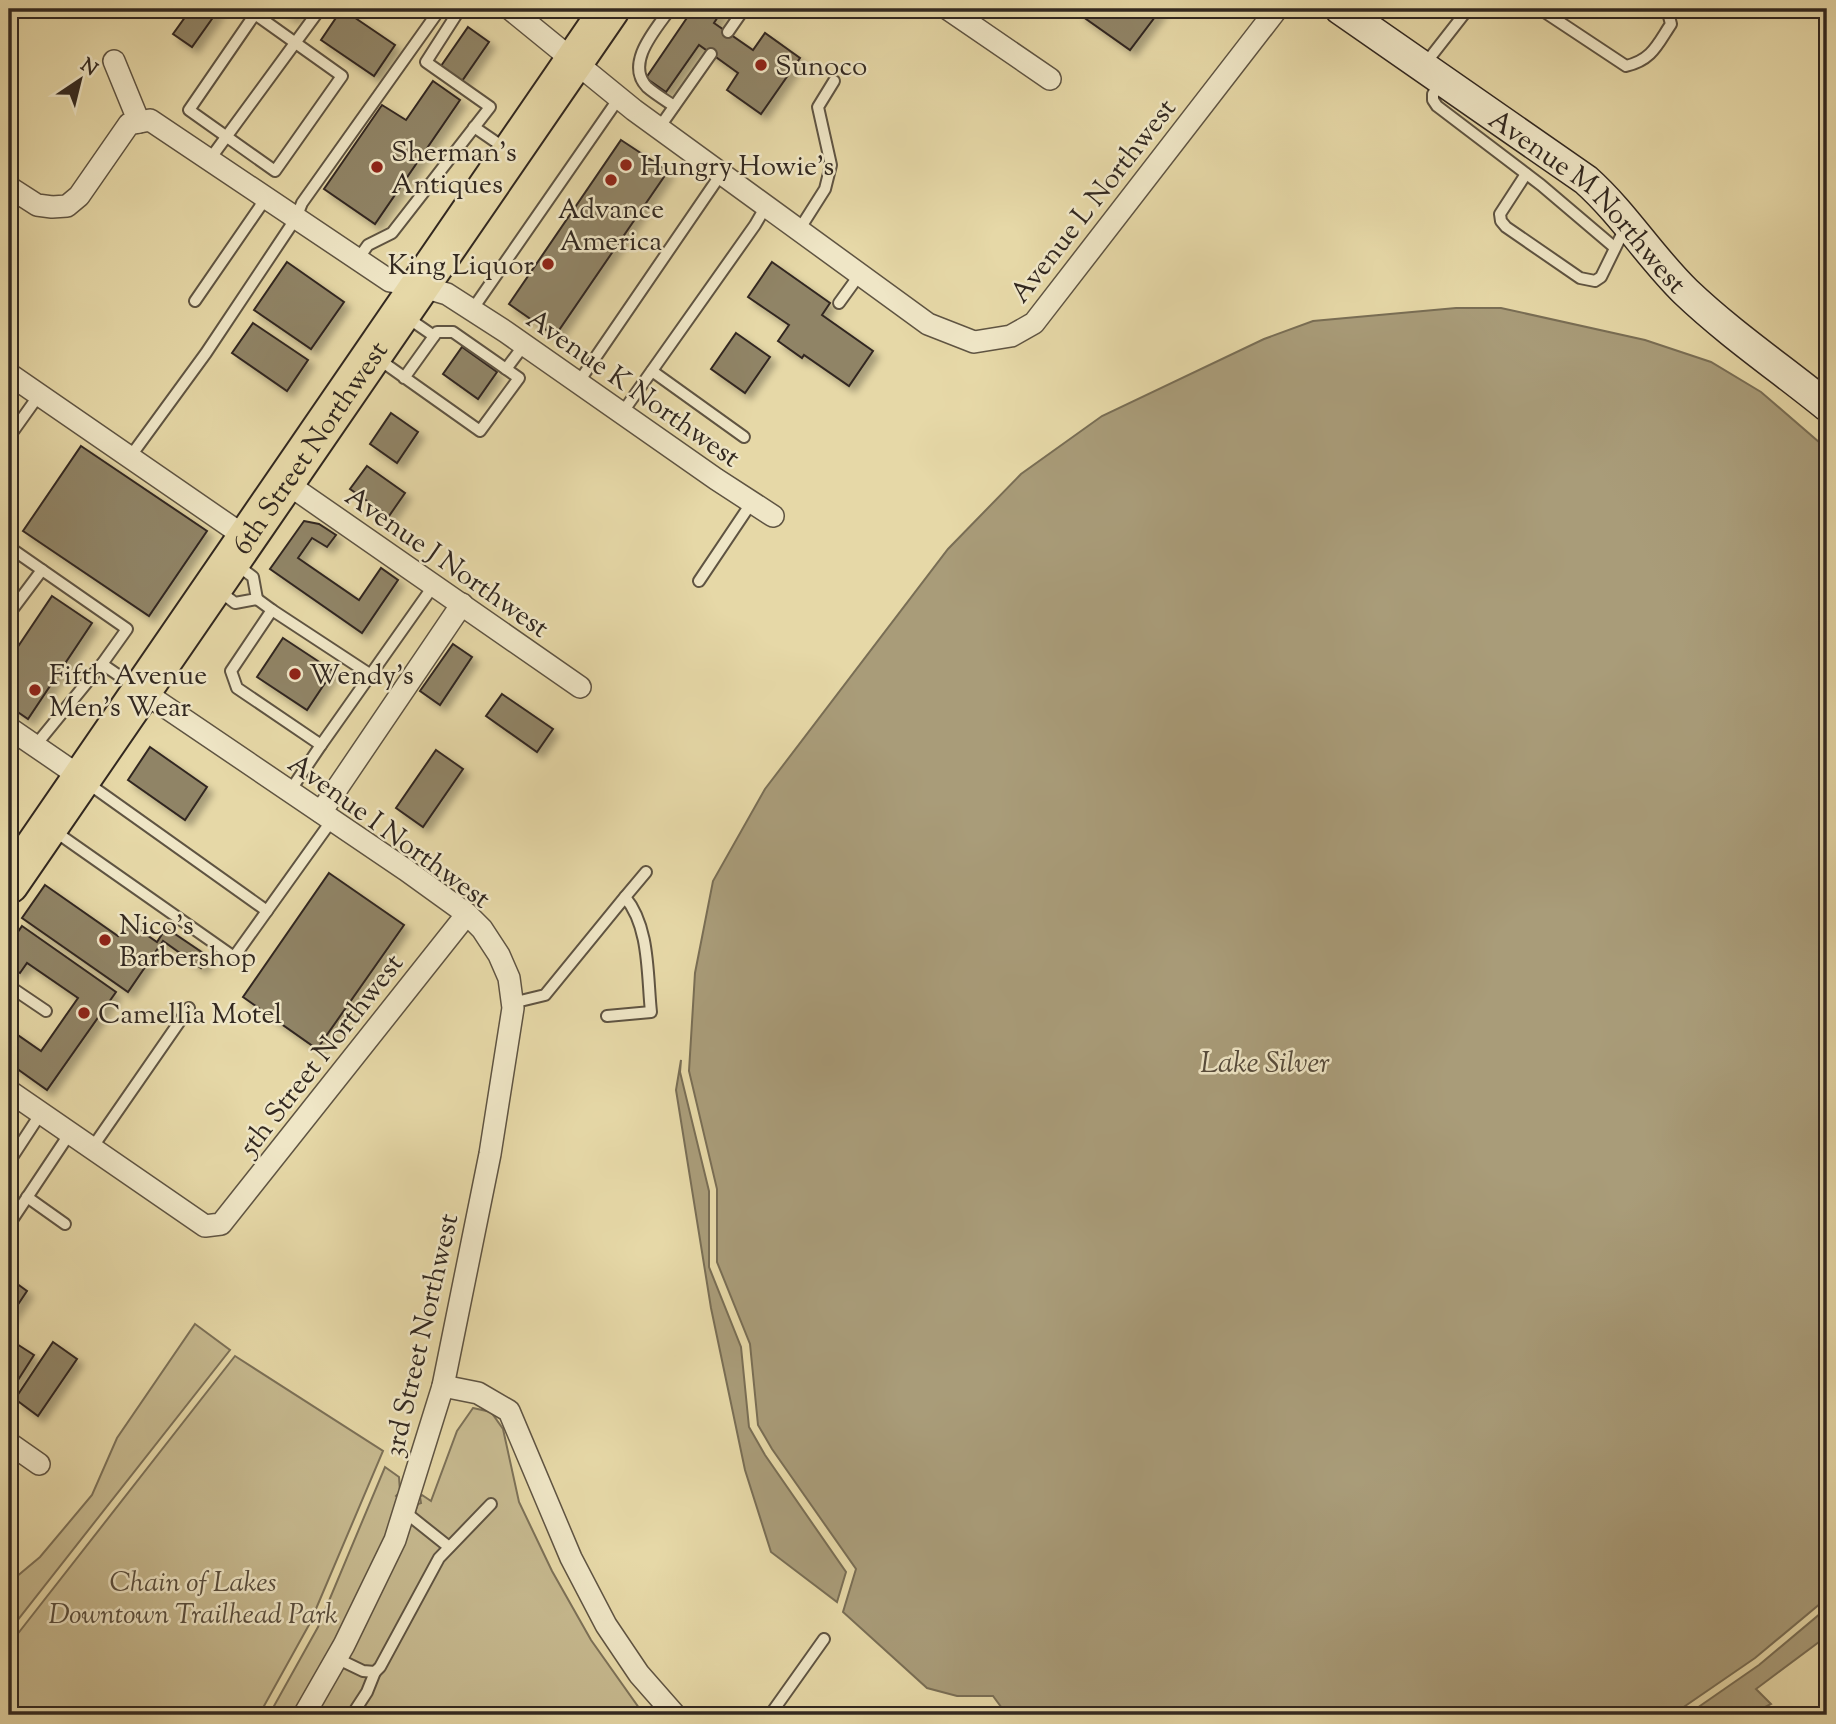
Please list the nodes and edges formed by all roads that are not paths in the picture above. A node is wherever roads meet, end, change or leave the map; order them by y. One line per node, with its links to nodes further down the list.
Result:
1 (320, 9): 15 (lane)
2 (440, 9): 36 (lane)
3 (460, 9): 25 (lane)
4 (510, 9): 17 (street, Avenue L Northwest)
5 (610, 9): 17 (highway, 6th Street Northwest)
6 (670, 9): 23 (lane)
7 (744, 9): 14 (lane)
8 (948, 9): 20 (street)
9 (1277, 9): 40 (street, Avenue L Northwest)
10 (1340, 9): 19 (street, Avenue M Northwest)
11 (1468, 9): 19 (lane)
12 (1540, 9): 13 (lane)
13 (1667, 9)
14 (727, 32)
15 (295, 43): 27 (lane); 27 (lane); 27 (lane)
16 (711, 54): 23 (lane)
17 (575, 60): 22 (street, Avenue L Northwest); 28 (highway, 6th Street Northwest)
18 (114, 61): 24 (street)
19 (1433, 74): 30 (street, Avenue M Northwest); 32 (lane)
20 (1050, 79)
21 (834, 81): 37 (lane)
22 (619, 98): 26 (street, Avenue L Northwest); 44 (lane)
23 (674, 106): 26 (lane)
24 (139, 122): 29 (street, Avenue K Northwest); 33 (street)
25 (474, 127): 28 (lane); 39 (lane)
26 (659, 128): 31 (street, Avenue L Northwest)
27 (226, 137): 29 (lane)
28 (511, 153): 41 (highway, 6th Street Northwest)
29 (211, 159): 34 (street, Avenue K Northwest)
30 (1549, 173): 32 (lane); 38 (street, Avenue M Northwest)
31 (721, 174): 35 (street, Avenue L Northwest); 52 (lane)
32 (1526, 174): 38 (lane)
33 (9, 187)
34 (266, 198): 36 (street, Avenue K Northwest); 42 (lane)
35 (766, 206): 37 (street, Avenue L Northwest); 49 (lane)
36 (296, 218): 39 (street, Avenue K Northwest); 58 (lane)
37 (799, 230): 40 (street, Avenue L Northwest)
38 (1621, 235): 54 (street, Avenue M Northwest)
39 (358, 259): 41 (street, Avenue K Northwest)
40 (860, 274): 43 (lane)
41 (410, 300): 44 (street, Avenue K Northwest); 45 (lane); 47 (highway, 6th Street Northwest)
42 (195, 301)
43 (839, 303)
44 (472, 310): 46 (street, Avenue K Northwest)
45 (434, 336): 48 (lane); 51 (lane)
46 (524, 345): 48 (lane); 52 (street, Avenue K Northwest)
47 (372, 355): 51 (lane); 59 (highway, 6th Street Northwest)
48 (506, 369): 51 (lane)
49 (652, 371): 55 (lane); 56 (lane)
50 (9, 374): 53 (street)
51 (404, 378)
52 (578, 383): 55 (street, Avenue K Northwest)
53 (39, 395): 57 (lane); 58 (street)
54 (1827, 406)
55 (622, 413): 60 (street, Avenue K Northwest)
56 (744, 436)
57 (9, 437)
58 (130, 457): 63 (street)
59 (285, 482): 63 (highway, 6th Street Northwest); 66 (street, Avenue J Northwest)
60 (752, 502): 61 (street, Avenue K Northwest); 65 (lane)
61 (773, 516)
62 (9, 547): 64 (lane)
63 (230, 561): 67 (lane); 67 (lane); 74 (highway, 6th Street Northwest)
64 (42, 570): 70 (lane); 71 (lane)
65 (699, 581)
66 (434, 585): 68 (street, Avenue J Northwest); 72 (lane)
67 (257, 599): 69 (lane)
68 (462, 604): 73 (street, Avenue J Northwest); 80 (street)
69 (272, 610): 72 (lane); 77 (lane)
70 (9, 614)
71 (102, 664): 74 (lane); 76 (lane)
72 (371, 675): 77 (lane)
73 (580, 687)
74 (142, 691): 78 (highway, 6th Street Northwest); 79 (street, Avenue I Northwest)
75 (9, 728): 76 (street)
76 (35, 746): 78 (street)
77 (321, 746): 79 (lane)
78 (82, 778): 81 (highway, 6th Street Northwest); 85 (lane)
79 (290, 791): 80 (street, Avenue I Northwest)
80 (327, 816): 85 (lane); 86 (street, Avenue I Northwest)
81 (48, 827): 83 (highway, 6th Street Northwest); 85 (lane)
82 (646, 872): 84 (lane)
83 (9, 882)
84 (625, 897): 88 (lane); 91 (lane)
85 (267, 911)
86 (467, 914): 88 (street, Avenue I Northwest); 95 (street, 5th Street Northwest)
87 (9, 986): 90 (lane)
88 (512, 1003): 96 (street, Avenue I Northwest)
89 (190, 1008): 95 (lane)
90 (46, 1011)
91 (607, 1016)
92 (9, 1091): 93 (street)
93 (41, 1113): 94 (street); 97 (lane)
94 (70, 1133): 95 (street); 98 (lane)
95 (92, 1148)
96 (490, 1154): 101 (street, 3rd Street Northwest)
97 (9, 1162)
98 (27, 1197): 99 (lane); 100 (lane)
99 (10, 1223)
100 (65, 1224)
101 (443, 1385): 105 (street, 3rd Street Northwest); 112 (street)
102 (9, 1443): 103 (street)
103 (40, 1464)
104 (491, 1504): 106 (lane)
105 (405, 1512): 106 (lane); 108 (street, 3rd Street Northwest)
106 (449, 1547): 109 (lane)
107 (824, 1639): 113 (lane)
108 (336, 1658): 109 (lane); 110 (street, 3rd Street Northwest)
109 (375, 1672): 111 (lane)
110 (304, 1715)
111 (352, 1715)
112 (674, 1715)
113 (770, 1715)

